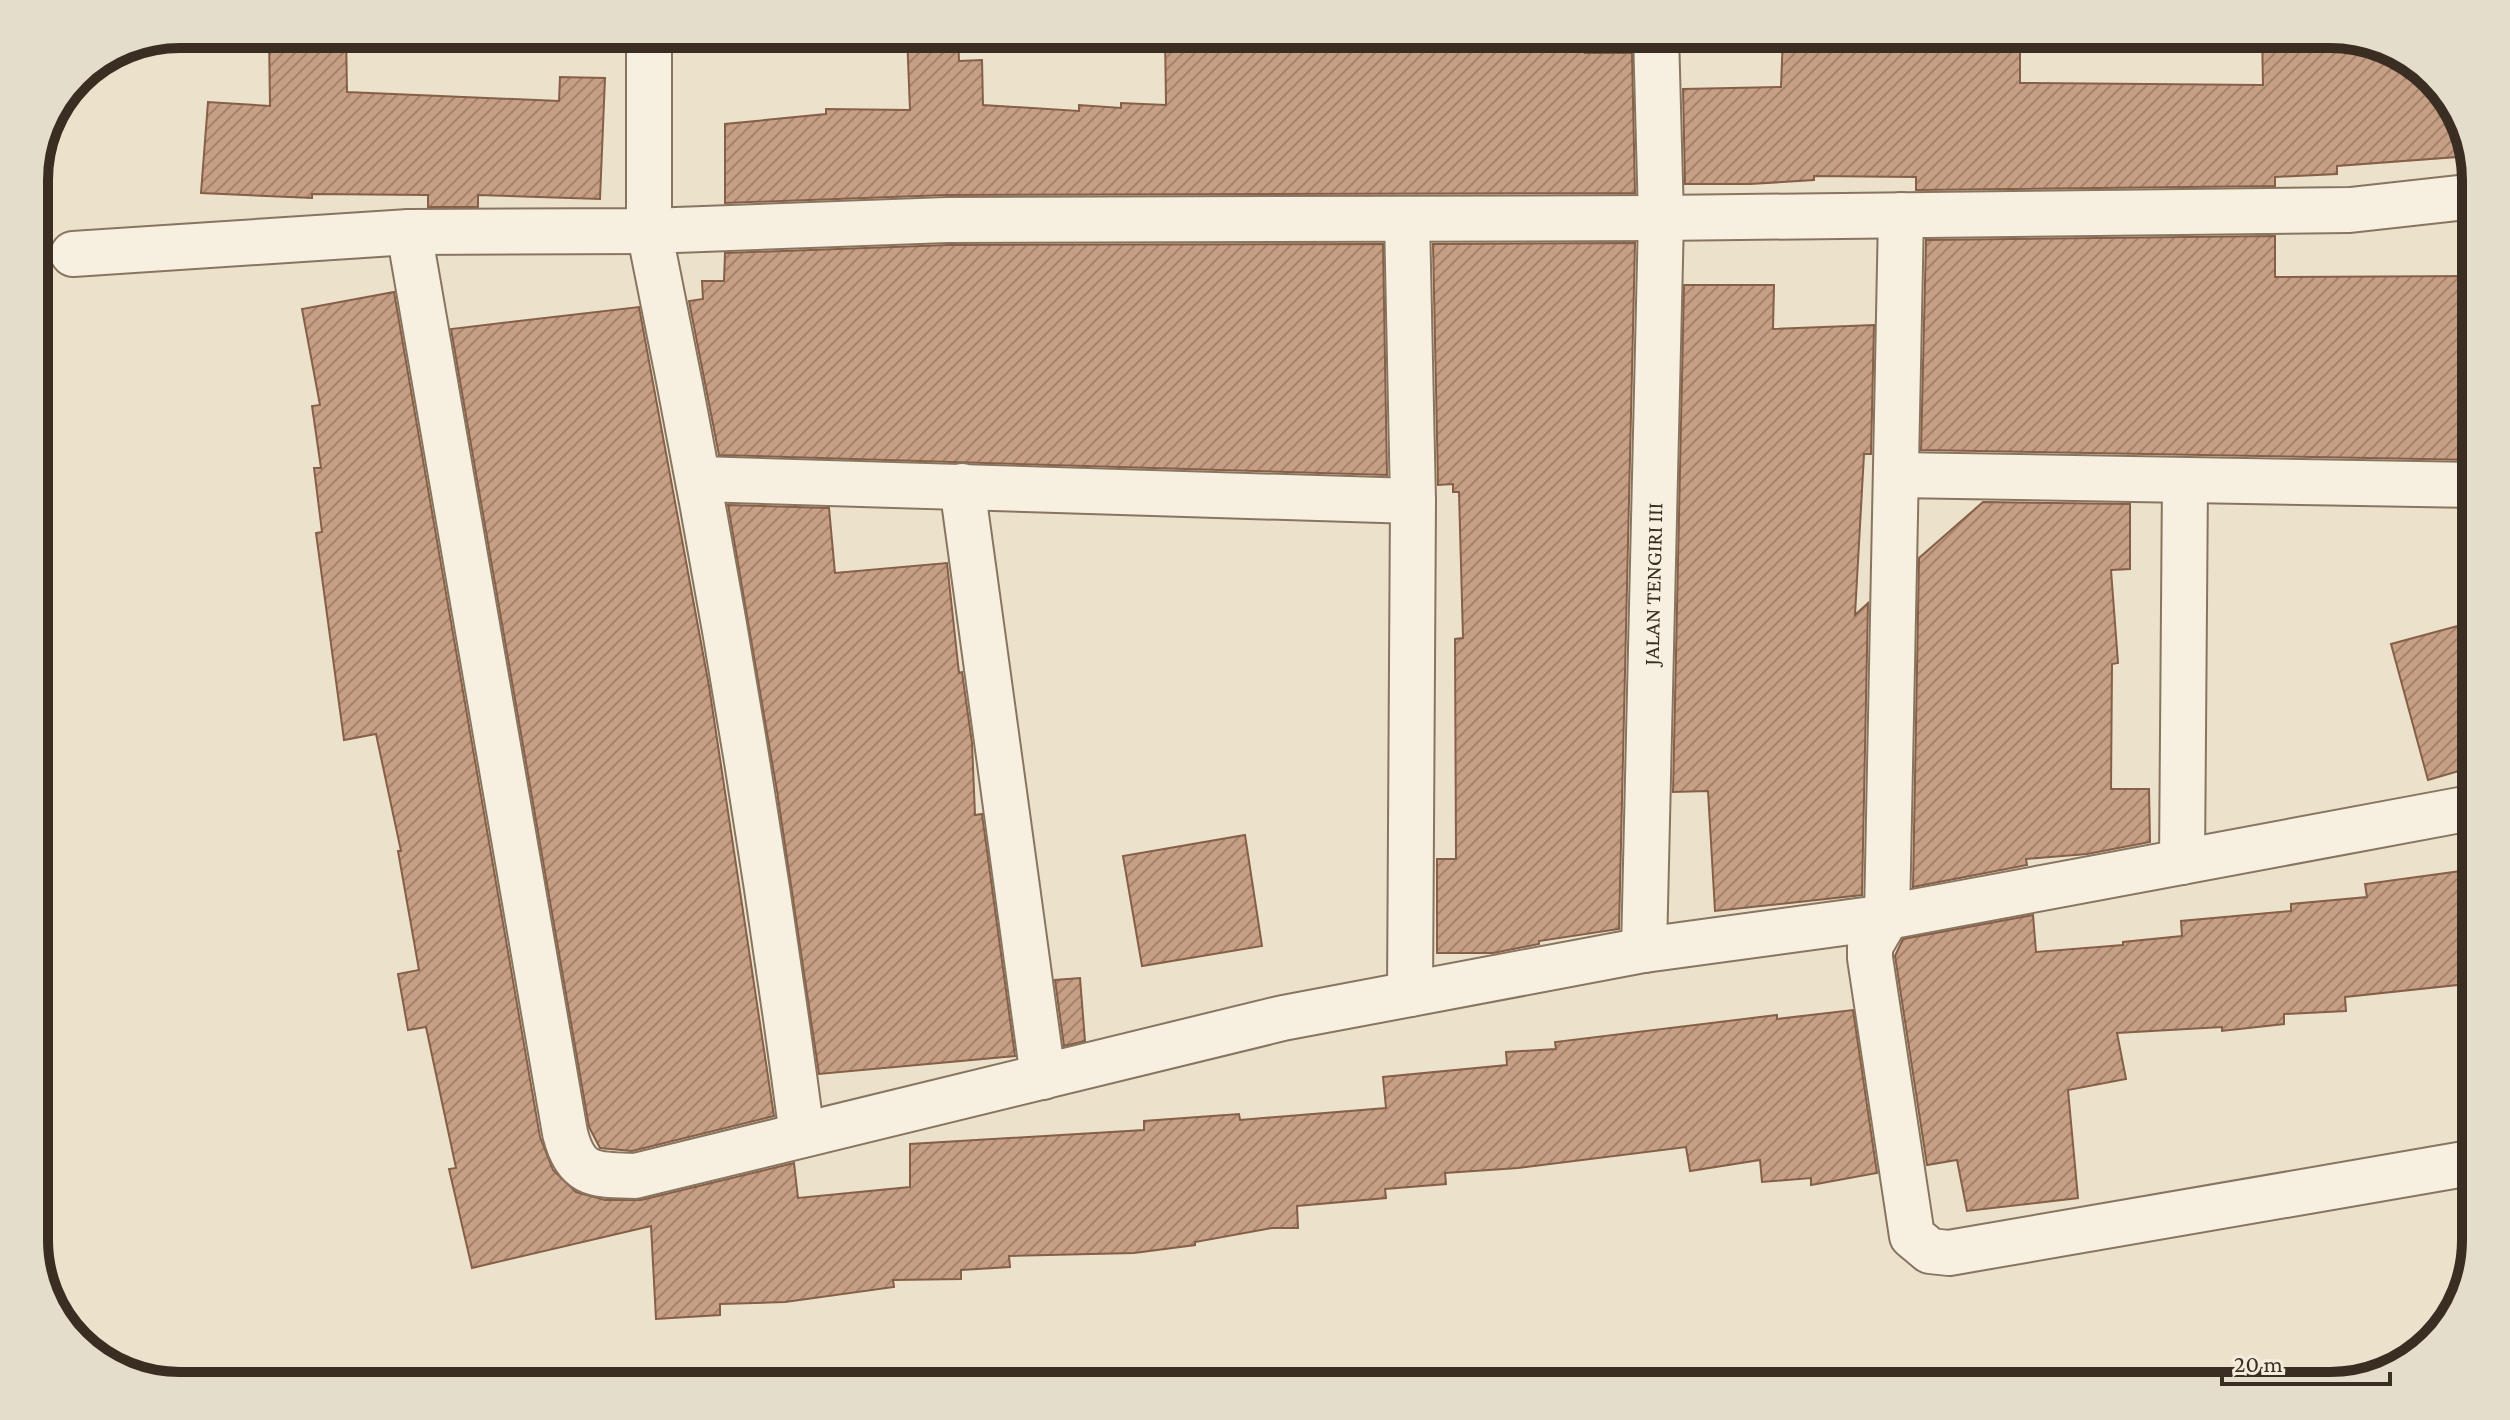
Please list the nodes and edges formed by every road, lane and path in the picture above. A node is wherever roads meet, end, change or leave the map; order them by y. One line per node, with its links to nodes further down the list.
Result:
1 (649, 48): 7 (street)
2 (1656, 48): 5 (street, JALAN TENGIRI III)
3 (2462, 198): 4 (street)
4 (1901, 215): 5 (street); 10 (street)
5 (1661, 218): 6 (street); 19 (street, JALAN TENGIRI III)
6 (1407, 219): 7 (street); 15 (street)
7 (649, 231): 8 (street); 11 (street)
8 (409, 232): 9 (street); 22 (street)
9 (73, 254)
10 (1897, 475): 12 (street); 18 (street)
11 (700, 479): 14 (street); 22 (street)
12 (2185, 480): 13 (street); 17 (street)
13 (2462, 485)
14 (962, 486): 15 (street); 21 (street)
15 (1413, 501): 20 (street)
16 (2462, 810): 17 (street)
17 (2182, 862): 18 (street)
18 (1887, 917): 19 (street); 23 (street)
19 (1644, 950): 20 (street)
20 (1410, 994): 21 (street)
21 (1043, 1077): 22 (street)
22 (802, 1135)
23 (2462, 1164)

